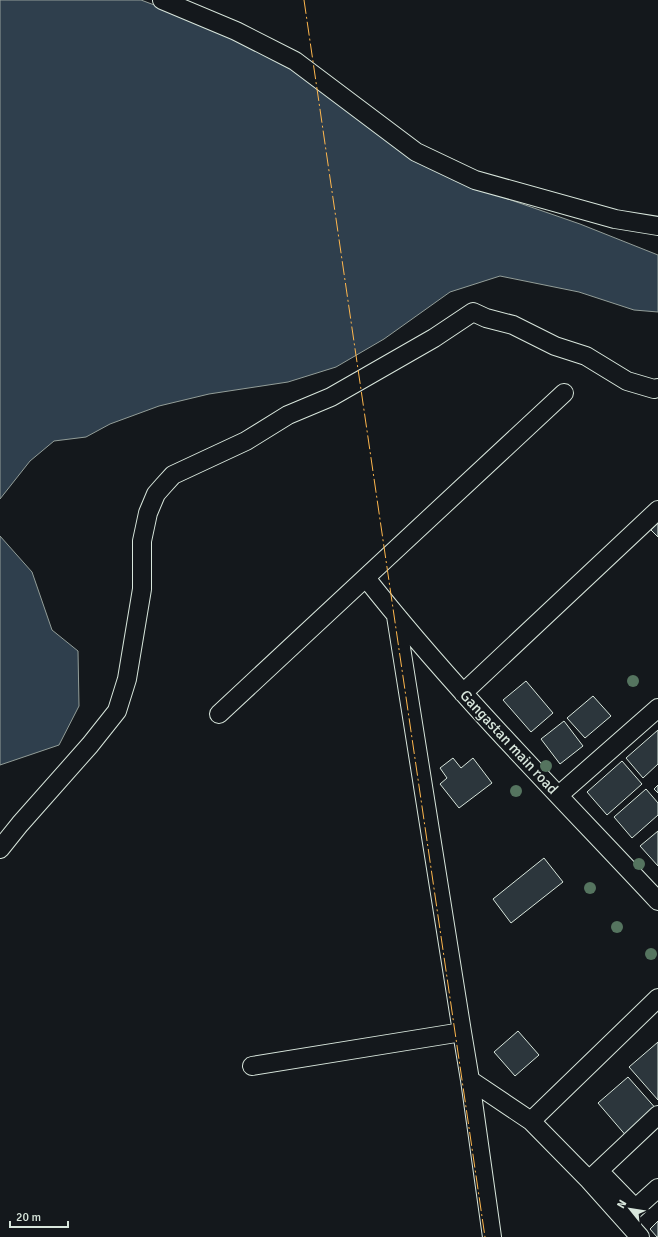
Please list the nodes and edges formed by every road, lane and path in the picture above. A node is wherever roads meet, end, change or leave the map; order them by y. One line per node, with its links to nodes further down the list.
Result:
1 (162, 0): 2 (street)
2 (658, 226)
3 (658, 388): 12 (street)
4 (564, 393): 6 (street)
5 (658, 510): 8 (street)
6 (366, 578): 7 (street, Gangastan main road); 10 (street)
7 (396, 616): 8 (street, Gangastan main road); 15 (street)
8 (463, 693): 11 (street, Gangastan main road)
9 (658, 708): 11 (street)
10 (219, 714)
11 (559, 795): 13 (street, Gangastan main road)
12 (0, 849)
13 (658, 901)
14 (658, 998): 19 (street)
15 (462, 1032): 16 (street); 17 (street)
16 (252, 1066)
17 (470, 1080): 19 (street); 23 (street)
18 (658, 1115): 20 (street)
19 (531, 1121): 20 (street)
20 (594, 1176): 22 (street)
21 (658, 1188): 22 (street)
22 (630, 1214): 24 (street)
23 (492, 1237)
24 (640, 1237)

